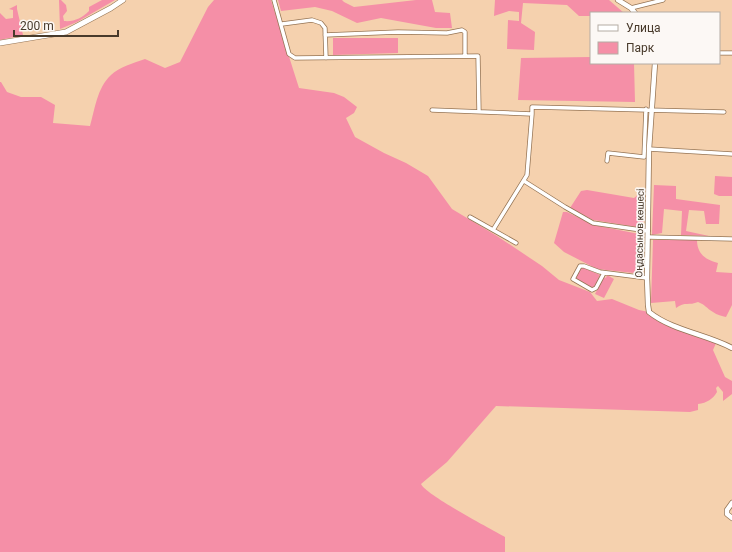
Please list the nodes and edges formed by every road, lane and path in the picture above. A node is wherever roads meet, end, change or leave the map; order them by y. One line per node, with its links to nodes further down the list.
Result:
1 (123, 0): 9 (main road)
2 (274, 0): 7 (street)
3 (618, 0): 5 (street)
4 (663, 0): 5 (street)
5 (631, 8): 6 (street)
6 (634, 12)
7 (282, 24): 8 (street); 13 (street)
8 (325, 35): 12 (street); 13 (street)
9 (0, 44)
10 (720, 53): 11 (street)
11 (732, 53)
12 (465, 55): 13 (street); 17 (street)
13 (326, 58)
14 (655, 64): 15 (street, Оңдасынов көшесі)
15 (649, 109): 18 (street); 19 (street); 20 (street, Оңдасынов көшесі); 22 (street)
16 (432, 110): 17 (street)
17 (479, 112): 19 (street)
18 (724, 112)
19 (532, 114): 23 (street)
20 (649, 149): 21 (street); 26 (street, Оңдасынов көшесі)
21 (732, 154)
22 (607, 161)
23 (524, 181): 25 (street); 26 (street)
24 (470, 217): 25 (street)
25 (493, 230): 29 (street)
26 (648, 231): 27 (street, Оңдасынов көшесі)
27 (648, 237): 28 (street); 31 (street, Оңдасынов көшесі)
28 (732, 239)
29 (516, 244)
30 (604, 273): 30 (street); 31 (street)
31 (647, 278): 32 (street, Оңдасынов көшесі)
32 (732, 348)
33 (732, 503): 34 (street)
34 (732, 518)

